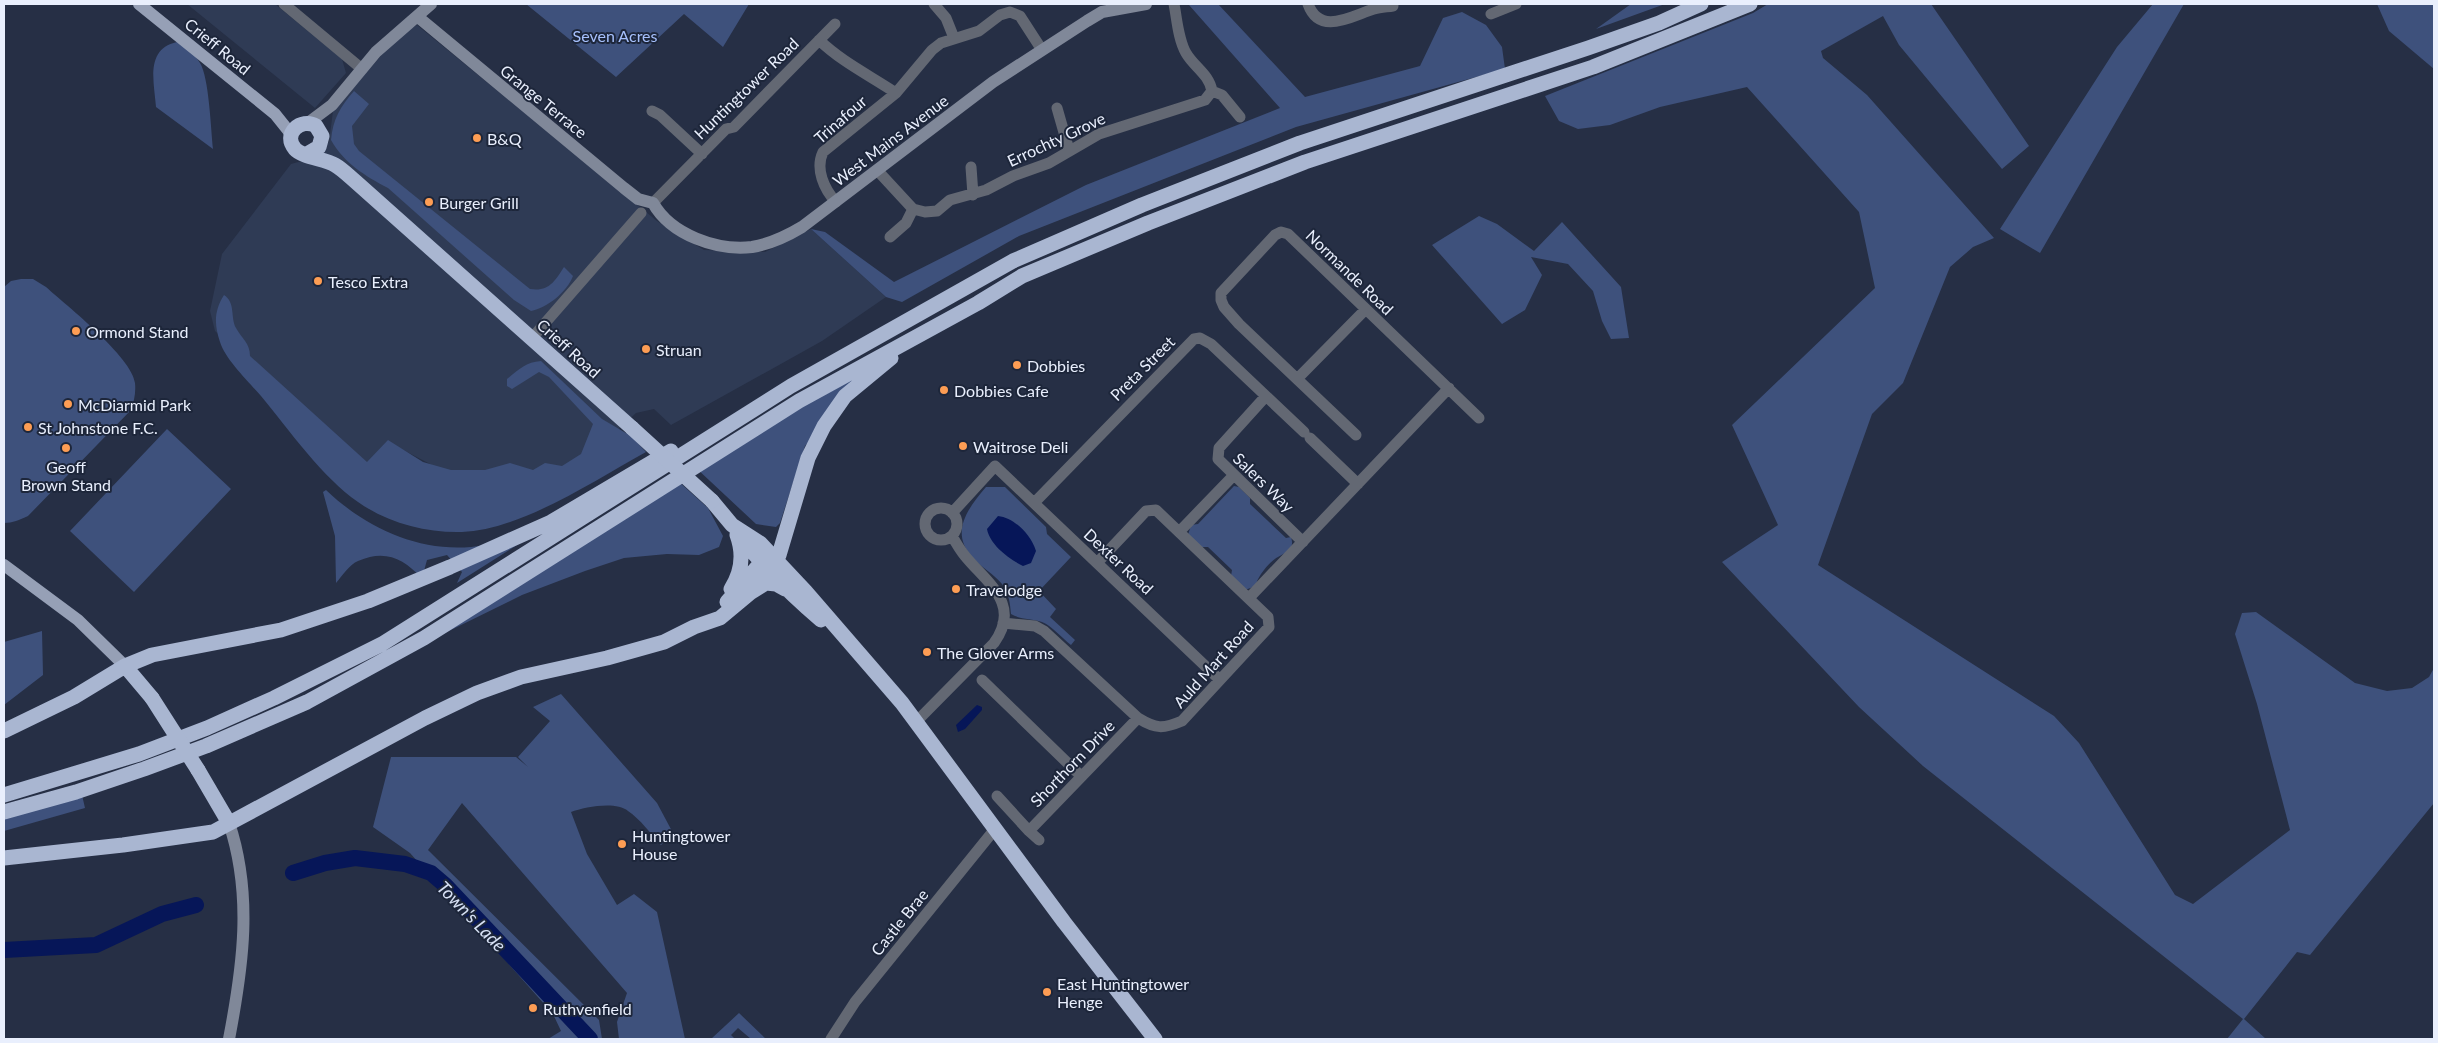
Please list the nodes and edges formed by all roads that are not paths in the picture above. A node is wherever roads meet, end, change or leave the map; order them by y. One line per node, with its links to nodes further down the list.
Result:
1 (139, 4): 26 (main road, Crieff Road)
2 (284, 4): 19 (street)
3 (431, 4): 14 (street)
4 (934, 4): 16 (street)
5 (1146, 4): 12 (street, West Mains Avenue)
6 (1174, 4): 20 (street)
7 (1308, 4): 11 (street)
8 (1701, 4): 44 (highway)
9 (1750, 4): 41 (highway)
10 (1510, 5): 13 (street)
11 (1393, 6)
12 (1116, 7): 18 (street, West Mains Avenue)
13 (1491, 14)
14 (418, 17): 19 (street); 36 (street, Grange Terrace)
15 (835, 24): 17 (street, Huntingtower Road)
16 (954, 38): 18 (street, Trinafour); 21 (street, Trinafour)
17 (818, 40): 21 (street, Trinafour); 30 (street, Huntingtower Road)
18 (1042, 50): 33 (street, West Mains Avenue)
19 (362, 69): 22 (street)
20 (1212, 91): 25 (street); 28 (street, Errochty Grove)
21 (896, 93): 35 (street, Trinafour)
22 (332, 105): 26 (street); 27 (street)
23 (1057, 108): 28 (street)
24 (652, 111): 30 (street, Huntingtower Road)
25 (1240, 117)
26 (300, 127): 27 (highway); 29 (highway)
27 (321, 136): 29 (highway); 31 (highway, Crieff Road)
28 (1069, 150): 34 (street, Errochty Grove)
29 (307, 154): 31 (highway, Crieff Road)
30 (702, 154): 36 (street, Huntingtower Road)
31 (335, 165): 42 (highway, Crieff Road)
32 (971, 167): 34 (street)
33 (878, 170): 35 (street, West Mains Avenue); 37 (street)
34 (973, 195): 37 (street, Errochty Grove)
35 (836, 202): 36 (street, West Mains Avenue)
36 (653, 203)
37 (913, 209): 39 (street)
38 (641, 214): 42 (street)
39 (890, 237)
40 (1365, 310): 43 (street); 43 (street, Normande Road); 45 (street, Normande Road)
41 (932, 327): 57 (highway); 76 (highway)
42 (532, 338): 53 (highway, Crieff Road, bridge)
43 (1298, 378): 48 (street, Normande Road)
44 (791, 386): 67 (highway); 74 (highway)
45 (1449, 388): 47 (street, Normande Road); 50 (street)
46 (1266, 396): 49 (street, Salers Way); 50 (street, Preta Street); 51 (street, Preta Street)
47 (1479, 418)
48 (1356, 435)
49 (1234, 475): 54 (street); 56 (street, Salers Way)
50 (1358, 484): 56 (street)
51 (1034, 503): 52 (street, Dexter Road); 58 (street, Dexter Road)
52 (952, 513): 55 (street); 55 (street)
53 (732, 525): 57 (highway, Crieff Road); 63 (highway)
54 (1180, 532): 58 (street, Auld Mart Road); 62 (street, Auld Mart Road)
55 (952, 536): 64 (street)
56 (1303, 542): 62 (street)
57 (768, 562): 60 (highway); 61 (highway); 63 (highway); 66 (highway)
58 (1097, 563): 69 (street, Dexter Road)
59 (4, 565): 67 (main road)
60 (760, 585): 61 (highway); 65 (highway)
61 (785, 589): 66 (highway)
62 (1249, 598): 69 (street, Auld Mart Road)
63 (721, 608): 65 (highway)
64 (1003, 624): 70 (street, Auld Mart Road); 71 (street)
65 (694, 627): 77 (highway)
66 (848, 643): 71 (highway)
67 (125, 666): 72 (highway); 77 (highway, bridge)
68 (982, 680): 73 (street)
69 (1220, 680): 70 (street, Auld Mart Road)
70 (1138, 718): 73 (street, Shorthorn Drive)
71 (916, 722): 78 (highway)
72 (4, 731)
73 (1081, 776): 79 (street, Shorthorn Drive)
74 (4, 795)
75 (997, 796): 79 (street, Shorthorn Drive)
76 (4, 812)
77 (229, 823): 81 (highway); 83 (street)
78 (995, 829): 82 (street, Castle Brae); 84 (highway)
79 (1029, 831): 80 (street, Shorthorn Drive)
80 (1039, 840)
81 (4, 858)
82 (832, 1037)
83 (229, 1039)
84 (1155, 1039)

